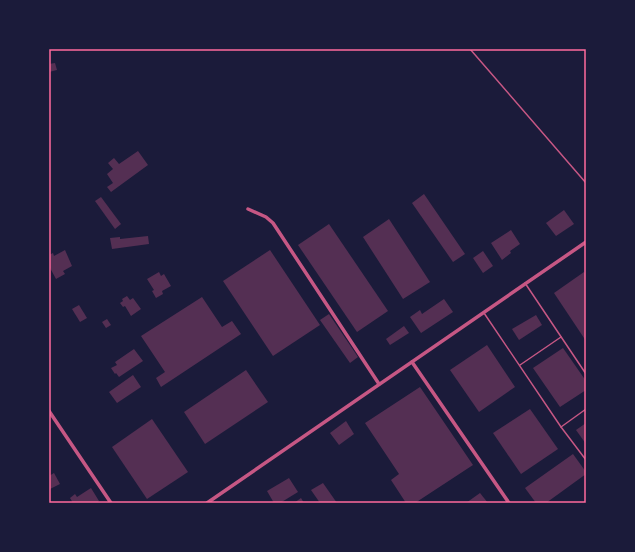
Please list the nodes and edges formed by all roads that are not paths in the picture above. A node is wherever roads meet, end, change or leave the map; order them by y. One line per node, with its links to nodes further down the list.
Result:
1 (470, 49): 2 (lane)
2 (586, 183)
3 (248, 209): 11 (street)
4 (586, 242): 5 (street)
5 (525, 284): 6 (street); 7 (lane)
6 (484, 313): 8 (street); 9 (lane)
7 (561, 337): 9 (lane); 10 (lane)
8 (412, 362): 11 (street); 18 (street)
9 (520, 365): 14 (lane)
10 (586, 374)
11 (379, 384): 17 (street)
12 (586, 409): 14 (lane)
13 (49, 411): 16 (street)
14 (561, 427): 15 (lane)
15 (586, 460)
16 (110, 503)
17 (207, 503)
18 (509, 503)

